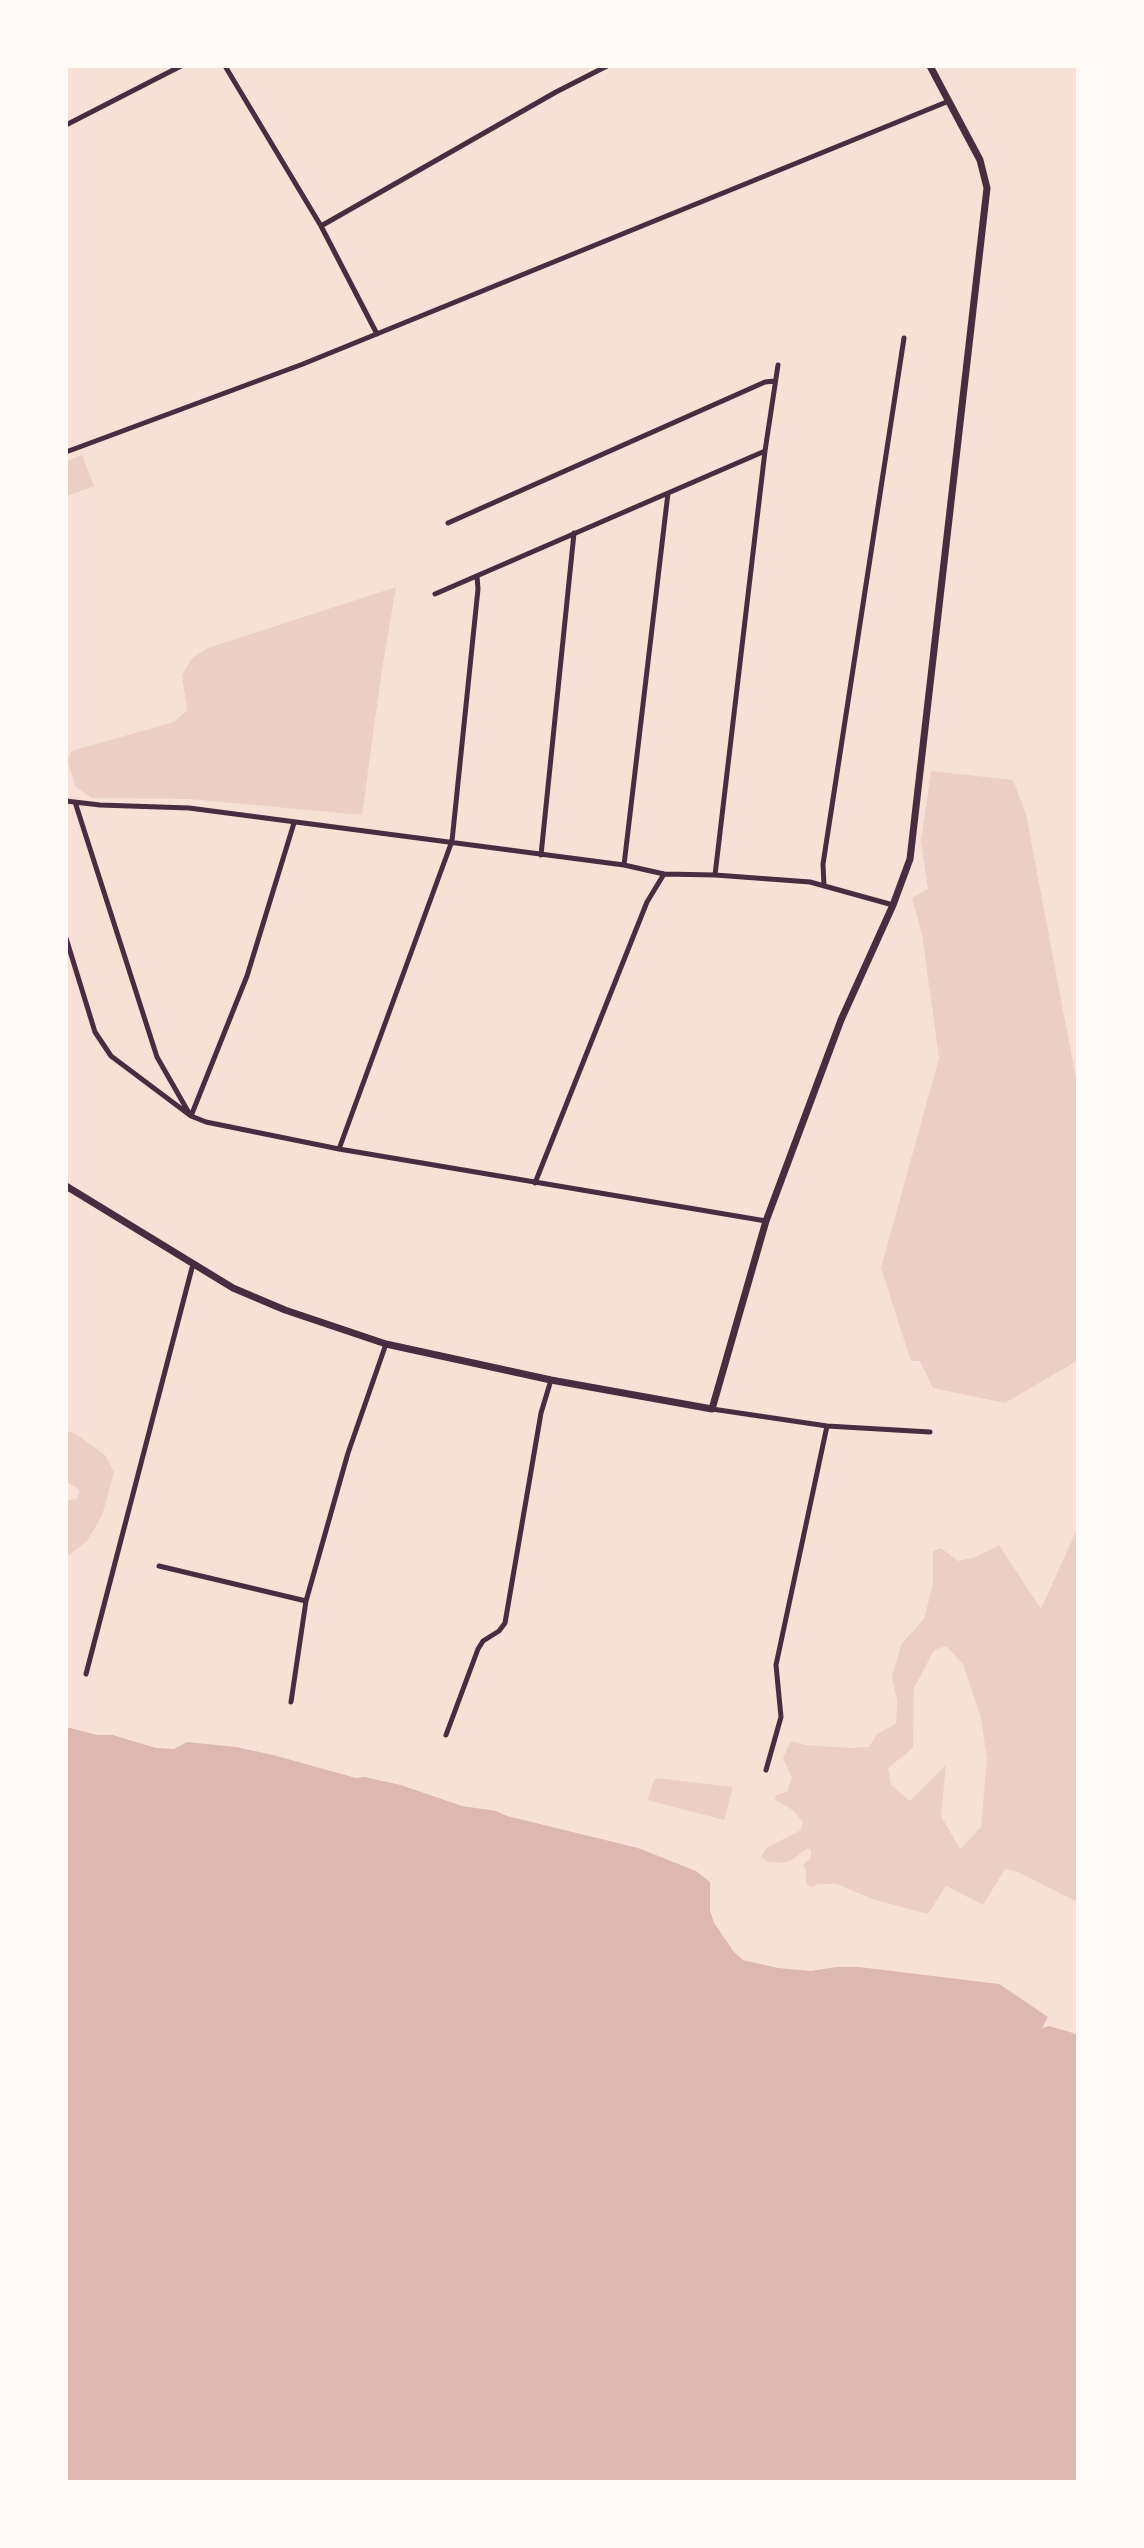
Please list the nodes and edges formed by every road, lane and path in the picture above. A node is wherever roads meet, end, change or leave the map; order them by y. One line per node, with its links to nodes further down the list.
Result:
1 (181, 66): 6 (street)
2 (225, 66): 7 (street)
3 (607, 66): 7 (street)
4 (930, 66): 5 (street)
5 (949, 101): 8 (street); 28 (street)
6 (66, 125)
7 (321, 226): 8 (street)
8 (377, 334): 13 (street)
9 (904, 338): 27 (street)
10 (778, 365): 11 (street)
11 (775, 381): 12 (street); 15 (street)
12 (765, 451): 14 (street); 26 (street)
13 (66, 452)
14 (668, 493): 16 (street); 24 (street)
15 (448, 523)
16 (574, 533): 17 (street); 23 (street)
17 (477, 576): 18 (street); 22 (street)
18 (435, 593)
19 (66, 801): 20 (street)
20 (75, 802): 21 (street); 30 (street)
21 (294, 822): 22 (street); 30 (street)
22 (452, 841): 23 (street); 31 (street)
23 (541, 855): 24 (street)
24 (624, 865): 25 (street)
25 (664, 874): 26 (street); 32 (street)
26 (715, 874): 27 (street)
27 (824, 886): 28 (street)
28 (894, 905): 34 (street)
29 (66, 938): 30 (street)
30 (191, 1116): 31 (street)
31 (339, 1149): 32 (street)
32 (534, 1183): 34 (street)
33 (66, 1186): 35 (street)
34 (766, 1222): 38 (street)
35 (193, 1264): 36 (street); 43 (street)
36 (386, 1344): 37 (street); 42 (street)
37 (551, 1380): 38 (street); 45 (street)
38 (712, 1409): 39 (street)
39 (827, 1426): 40 (street); 46 (street)
40 (930, 1432)
41 (159, 1566): 42 (street)
42 (306, 1601): 44 (street)
43 (86, 1674)
44 (291, 1702)
45 (446, 1735)
46 (766, 1770)

